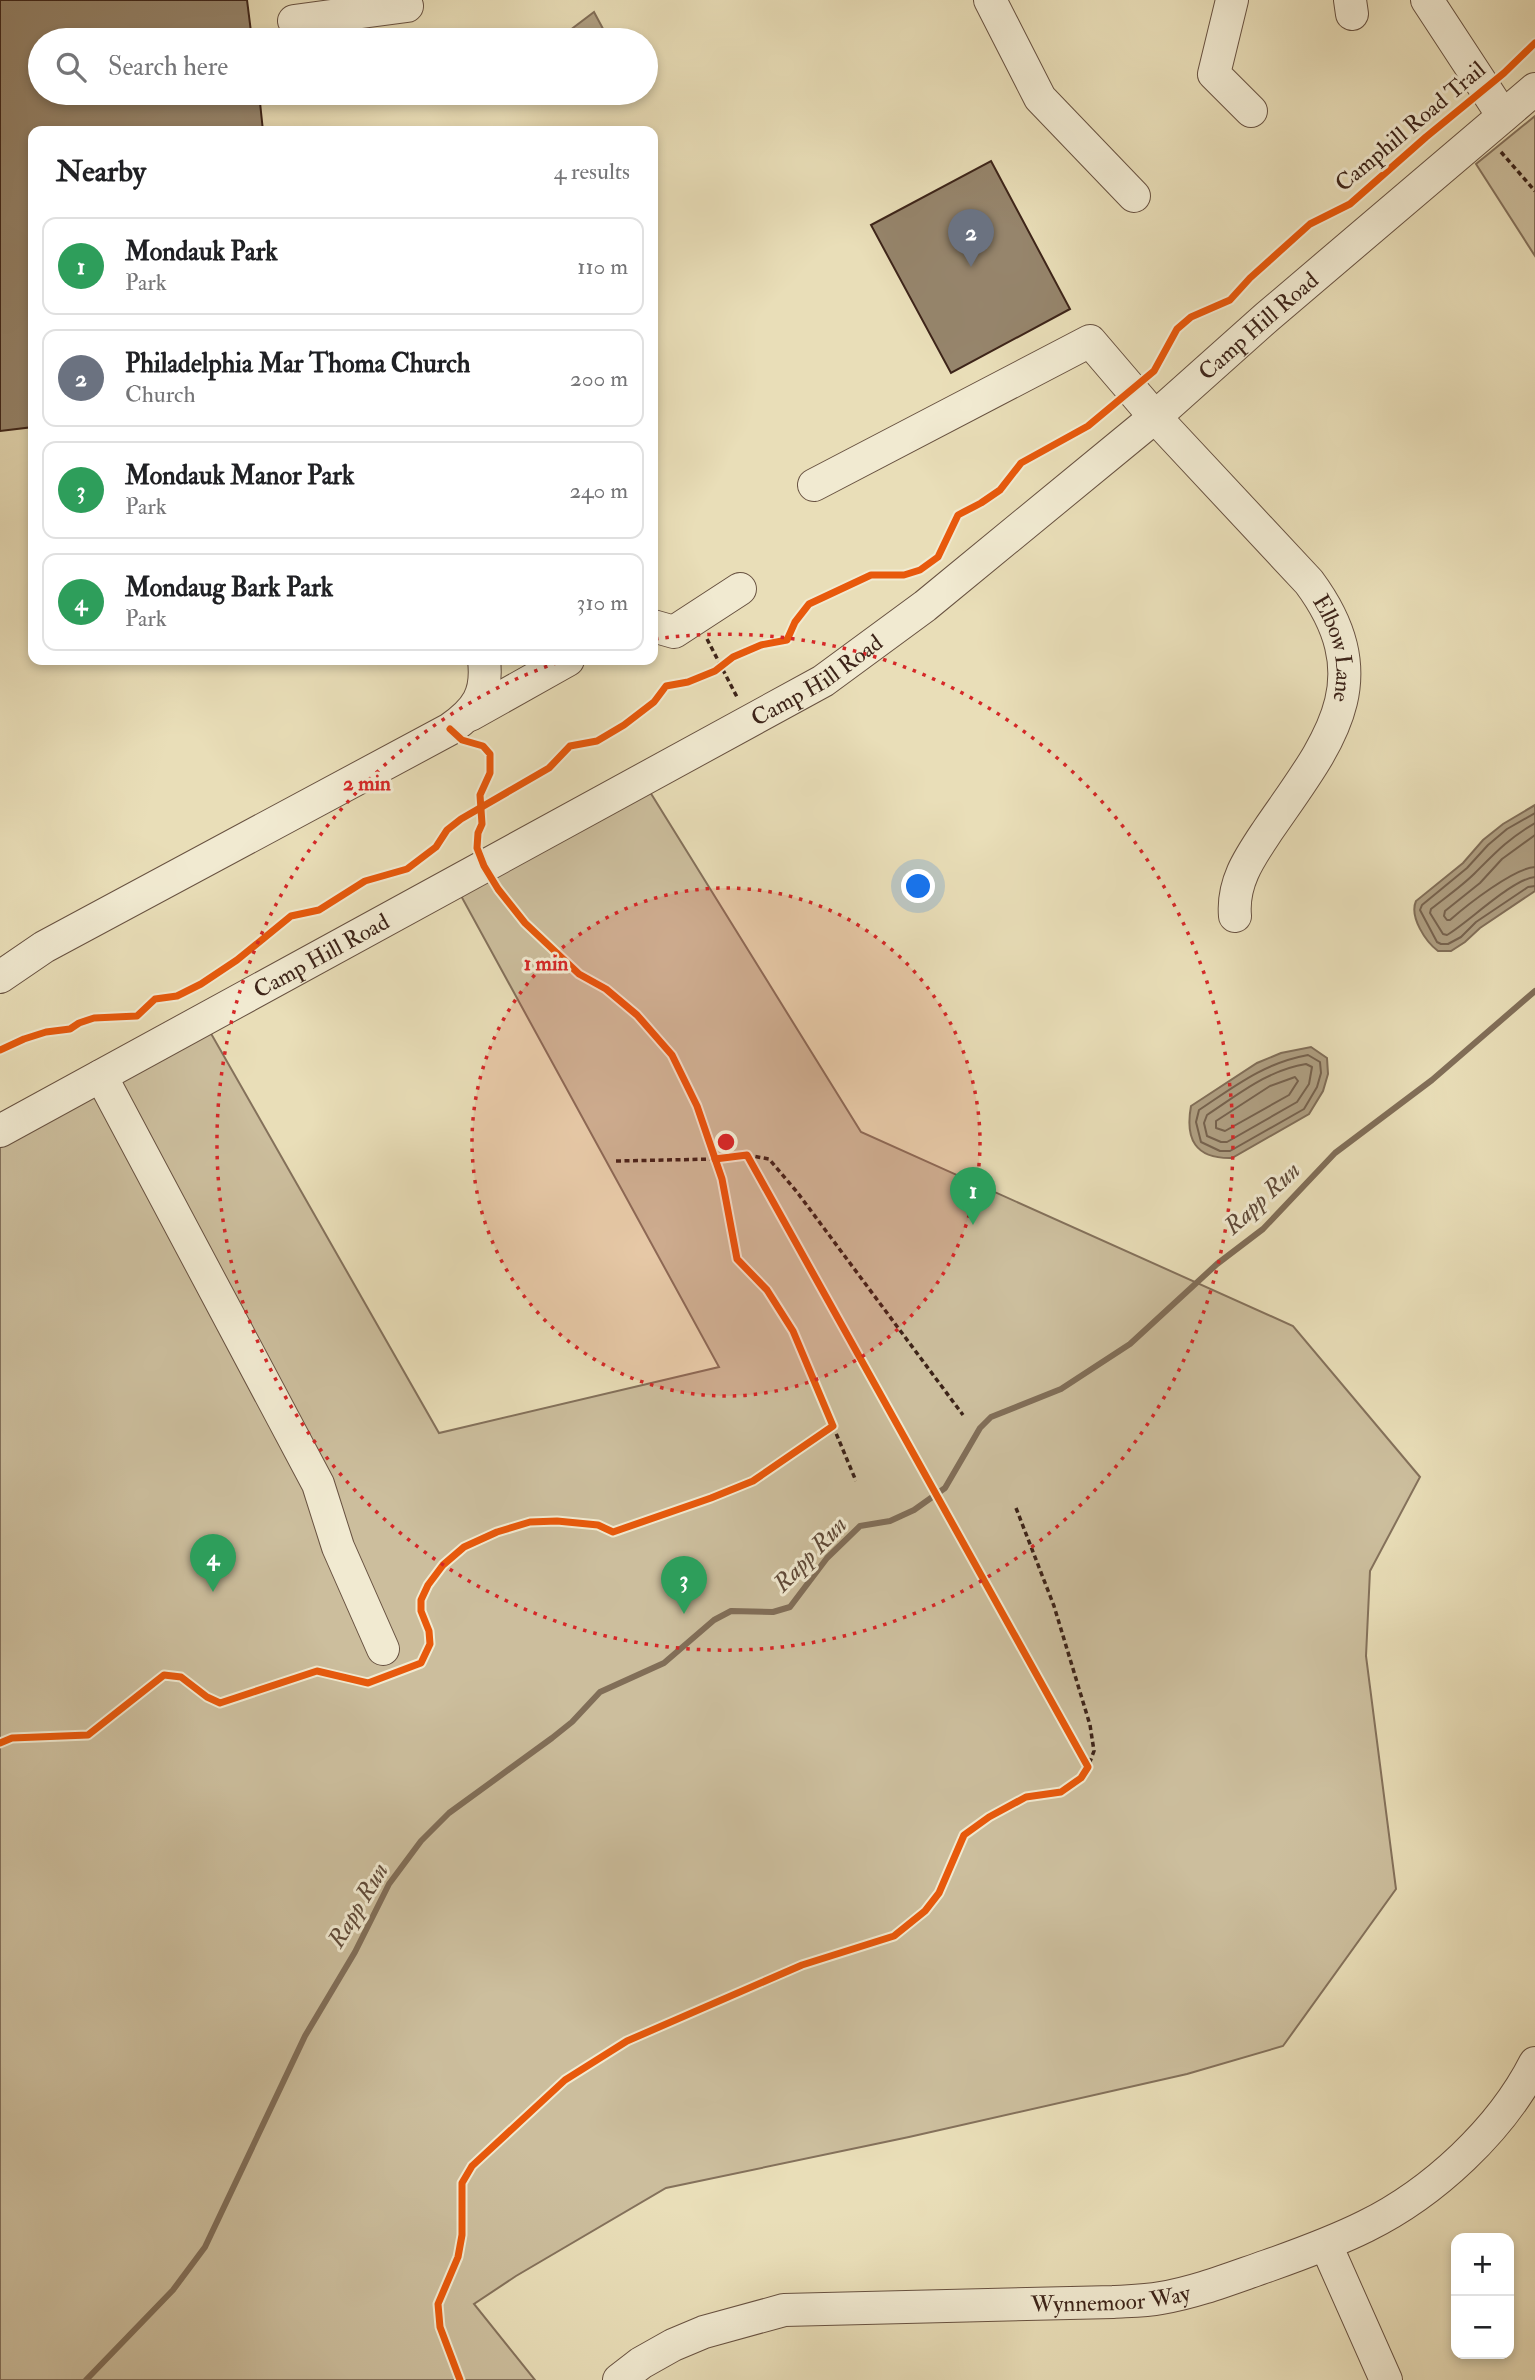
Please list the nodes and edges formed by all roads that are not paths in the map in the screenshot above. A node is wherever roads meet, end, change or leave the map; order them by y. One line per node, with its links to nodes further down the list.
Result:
1 (990, 0): 9 (street)
2 (1232, 0): 7 (street)
3 (1427, 0): 8 (street)
4 (407, 6): 5 (street)
5 (294, 21)
6 (1535, 89): 8 (street, Camp Hill Road)
7 (1251, 111)
8 (1494, 124): 10 (street, Camp Hill Road)
9 (1134, 195)
10 (1156, 417): 11 (street, Elbow Lane); 17 (street, Elbow Lane); 19 (street, Camp Hill Road)
11 (814, 485)
12 (740, 589): 13 (street)
13 (658, 627)
14 (484, 665): 16 (street)
15 (559, 665): 16 (street)
16 (470, 715): 18 (street)
17 (1235, 916)
18 (0, 977)
19 (101, 1076): 20 (street, Camp Hill Road); 21 (street)
20 (0, 1131)
21 (383, 1649)
22 (1535, 2063): 23 (street, Wynnemoor Way)
23 (1326, 2245): 24 (street, Wynnemoor Way); 25 (street)
24 (619, 2380)
25 (1386, 2380)

